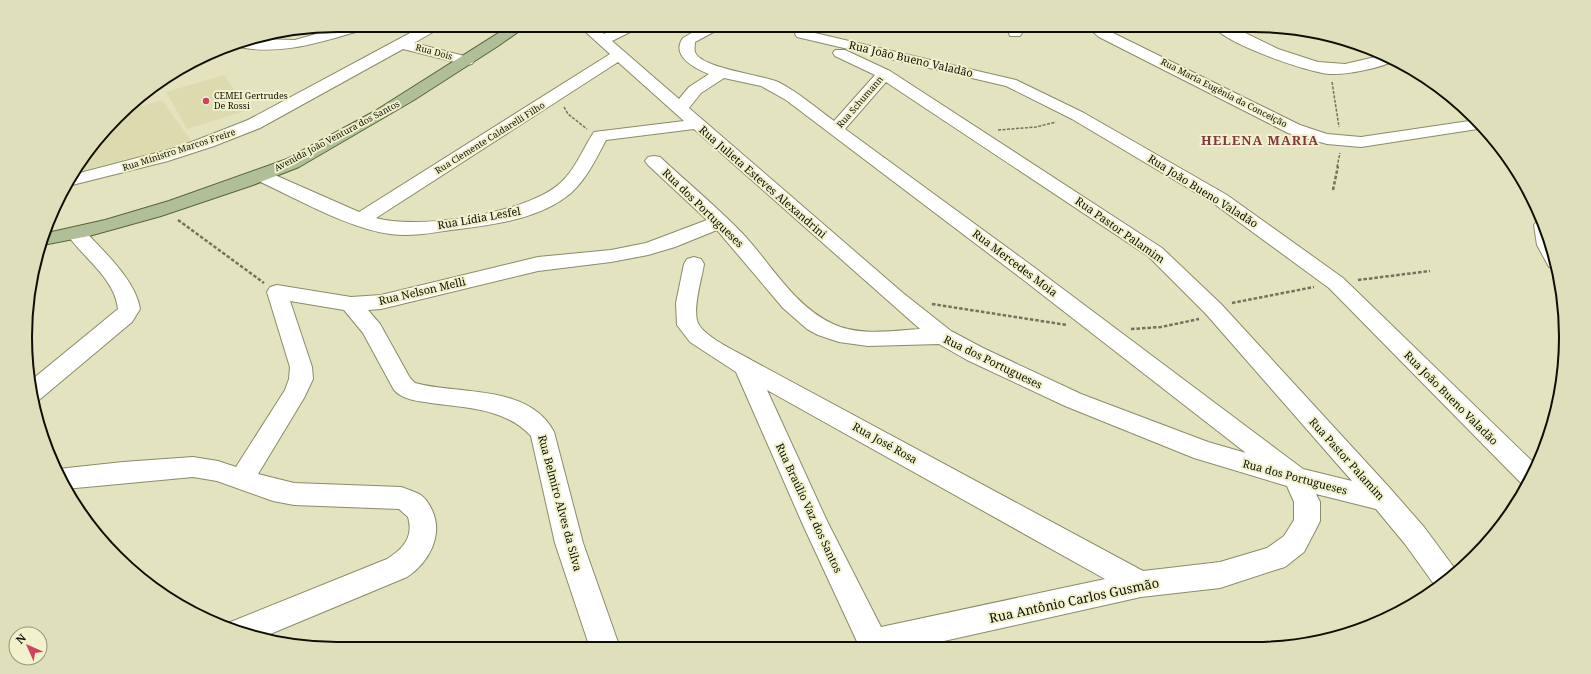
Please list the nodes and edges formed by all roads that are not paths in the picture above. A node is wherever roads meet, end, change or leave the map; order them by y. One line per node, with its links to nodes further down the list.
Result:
1 (339, 32): 12 (street)
2 (423, 32): 13 (street, Rua Ministro Marcos Freire)
3 (510, 32): 16 (main road, Avenida João Ventura dos Santos)
4 (593, 32): 11 (street, Rua Julieta Esteves Alexandrini)
5 (619, 32): 11 (street)
6 (702, 32): 17 (street, Rua Mercedes Moia)
7 (803, 32): 18 (street, Rua Pastor Palamim)
8 (816, 32): 35 (street, Rua João Bueno Valadão)
9 (1101, 32): 21 (street, Rua Maria Eugênia da Conceição)
10 (1233, 32): 15 (street)
11 (603, 40): 14 (street, Rua Julieta Esteves Alexandrini)
12 (254, 43)
13 (402, 44): 16 (street, Rua Dois); 25 (street, Rua Ministro Marcos Freire)
14 (619, 55): 19 (street, Rua Julieta Esteves Alexandrini); 26 (street, Rua Clemente Caldarelli Filho)
15 (1382, 60)
16 (467, 61): 24 (main road, Avenida João Ventura dos Santos)
17 (721, 72): 19 (street); 22 (street, Rua Mercedes Moia)
18 (885, 74): 22 (street, Rua Schumann); 39 (street, Rua Pastor Palamim)
19 (680, 109): 20 (street, Rua Julieta Esteves Alexandrini)
20 (697, 124): 26 (street, Rua Lídia Lesfel); 32 (street, Rua Julieta Esteves Alexandrini)
21 (1473, 125)
22 (835, 130): 37 (street, Rua Mercedes Moia)
23 (654, 161): 27 (street, Rua dos Portugueses)
24 (262, 176): 26 (street, Rua Lídia Lesfel); 28 (main road, Avenida João Ventura dos Santos)
25 (76, 179)
26 (360, 220)
27 (720, 222): 31 (street, Rua Nelson Melli); 32 (street, Rua dos Portugueses)
28 (76, 233): 29 (main road, Avenida João Ventura dos Santos); 34 (street)
29 (48, 239)
30 (694, 264): 33 (street, Rua José Rosa)
31 (351, 304): 38 (street, Rua Nelson Melli); 43 (street, Rua Belmiro Alves da Silva)
32 (943, 336): 37 (street, Rua dos Portugueses)
33 (745, 367): 41 (street, Rua José Rosa); 44 (street, Rua Braúlio Vaz dos Santos)
34 (37, 389)
35 (1527, 473)
36 (67, 478): 38 (street)
37 (1296, 478): 39 (street, Rua dos Portugueses); 41 (street, Rua Antônio Carlos Gusmão)
38 (242, 480): 42 (street)
39 (1384, 500): 40 (street, Rua Pastor Palamim)
40 (1444, 575)
41 (1141, 584): 45 (street, Rua Antônio Carlos Gusmão)
42 (247, 628)
43 (603, 642)
44 (873, 642)
45 (887, 642)

